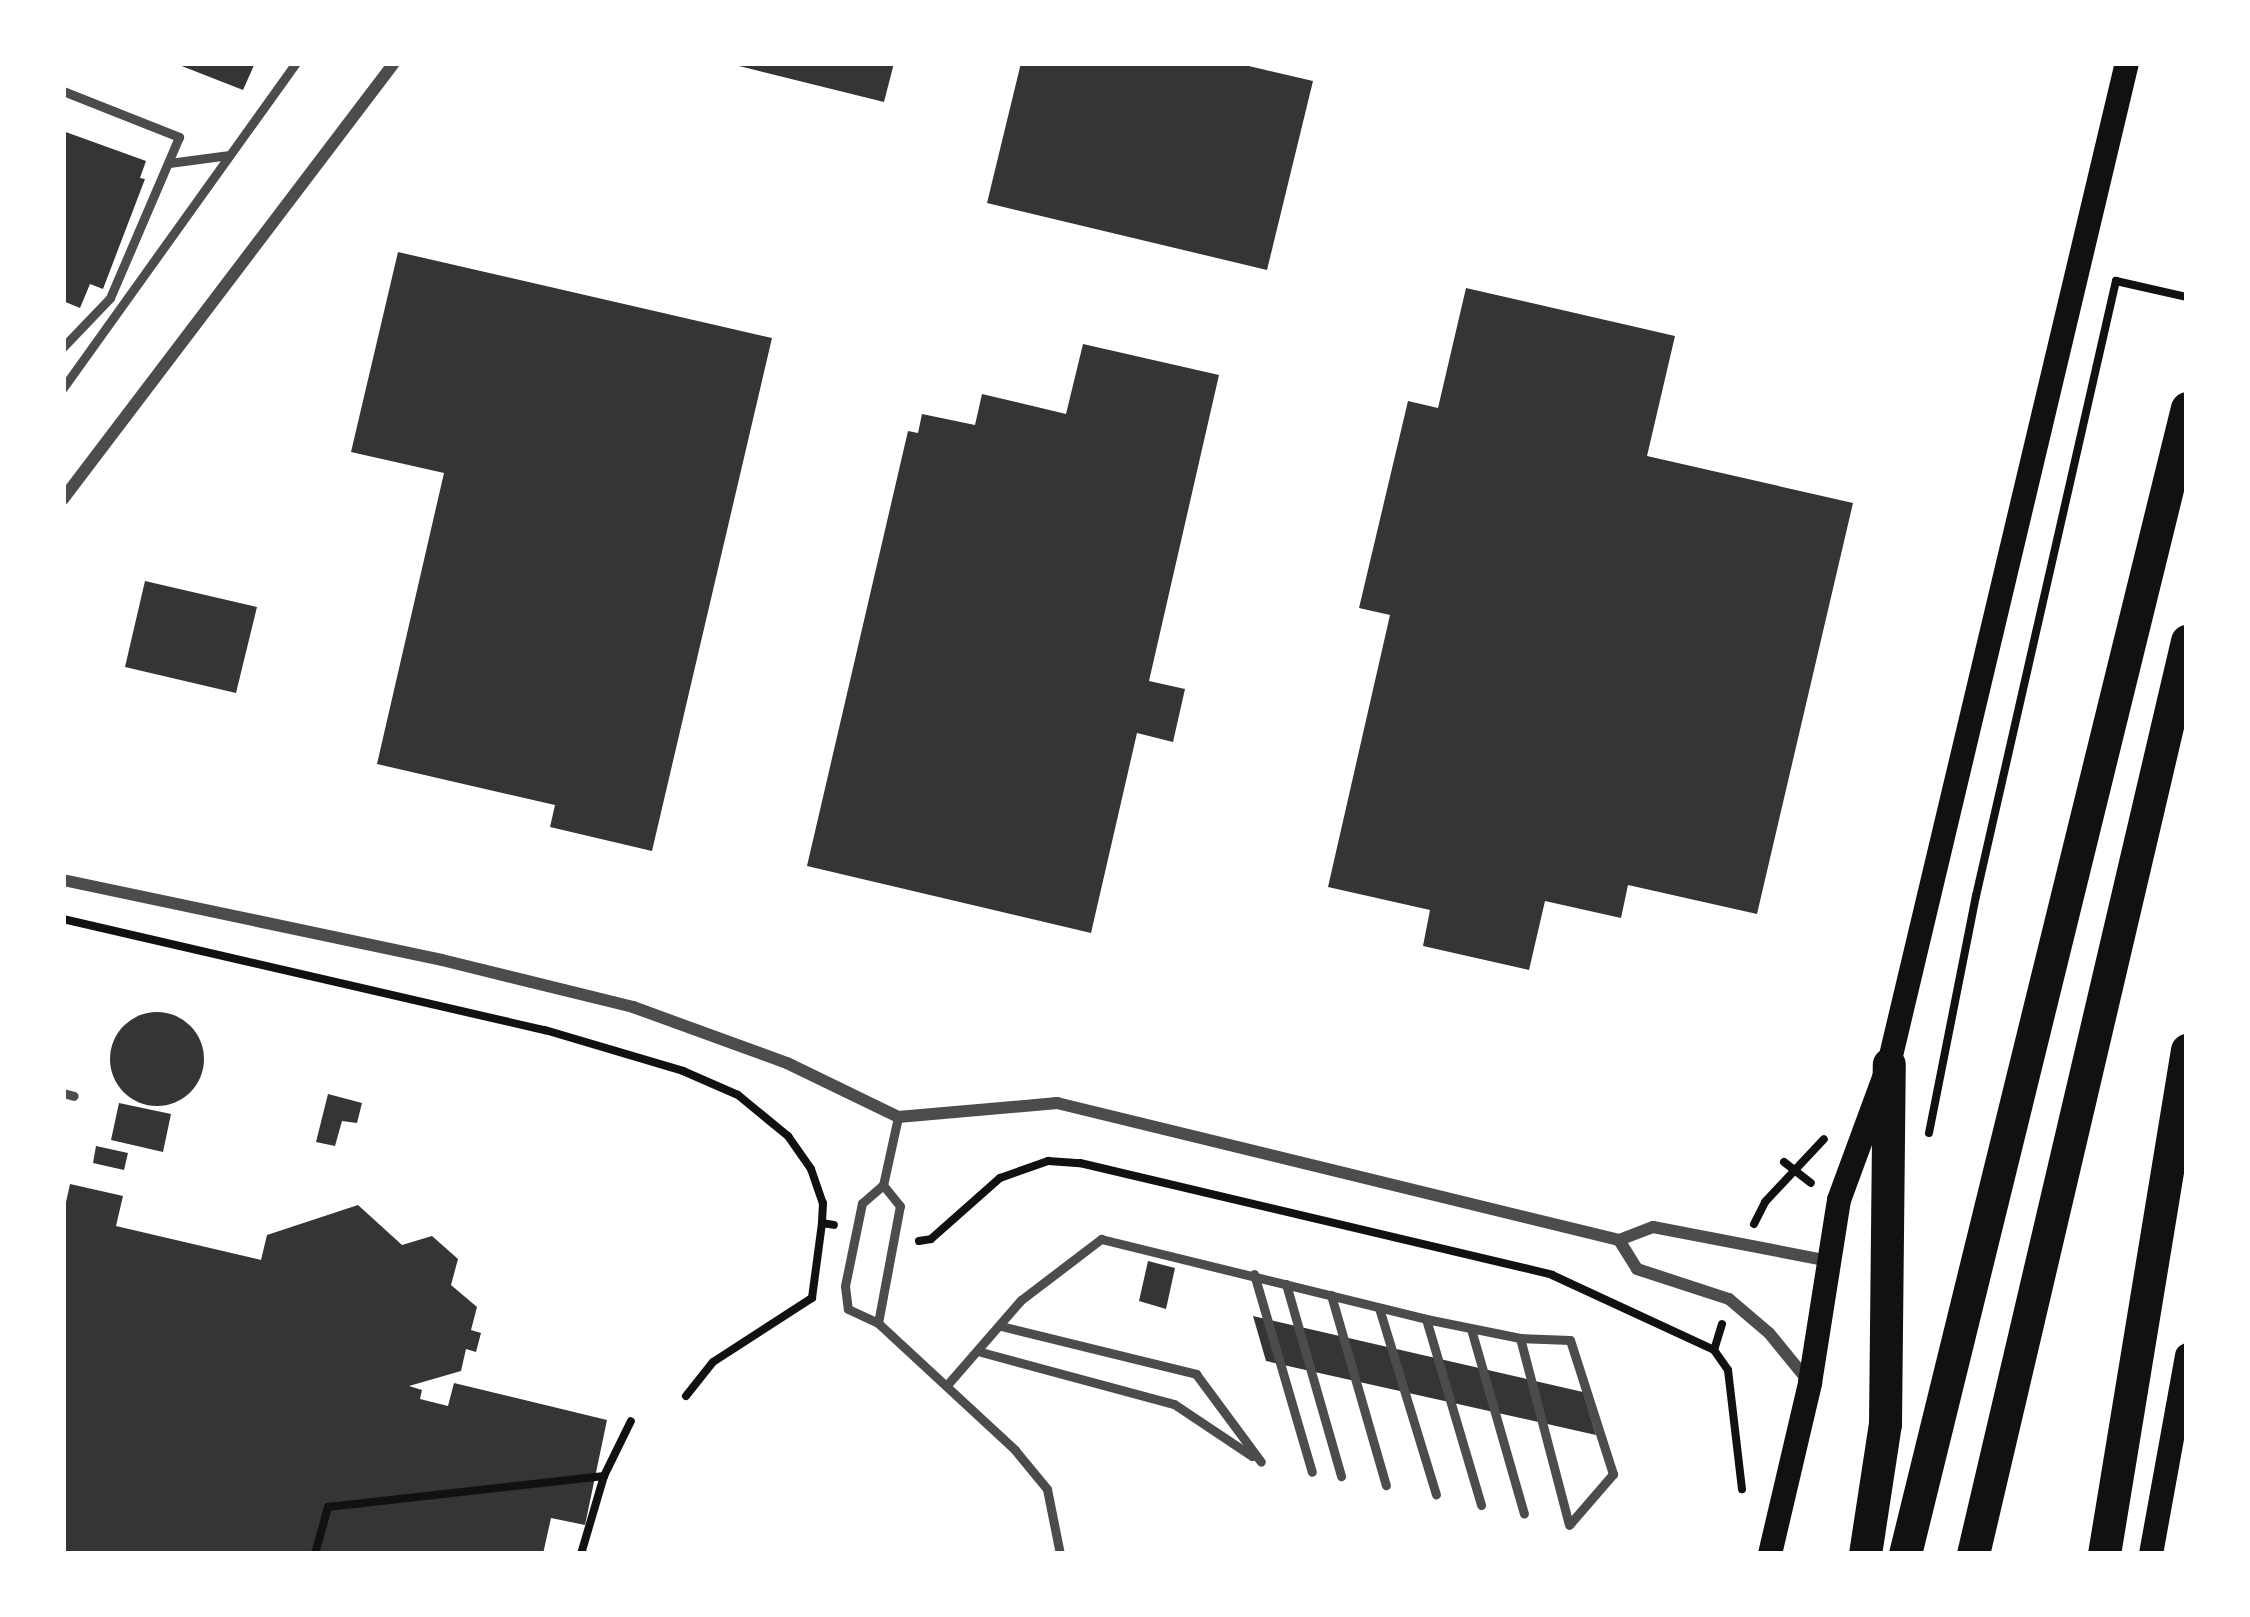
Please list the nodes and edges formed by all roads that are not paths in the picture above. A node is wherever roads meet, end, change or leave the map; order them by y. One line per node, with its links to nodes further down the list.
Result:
1 (296, 63): 5 (lane)
2 (394, 63): 10 (street)
3 (2126, 63): 15 (main road)
4 (63, 91): 6 (lane)
5 (229, 155): 6 (lane); 8 (lane)
6 (169, 164): 7 (lane)
7 (63, 347)
8 (63, 388)
9 (2187, 408): 42 (highway)
10 (63, 499)
11 (2187, 640): 43 (highway)
12 (63, 868): 13 (street)
13 (69, 880): 16 (street)
14 (2187, 1050): 44 (highway)
15 (1889, 1064): 19 (main road); 41 (highway)
16 (898, 1117): 17 (lane); 18 (street)
17 (883, 1185): 25 (lane); 25 (lane)
18 (1619, 1240): 19 (street); 31 (street)
19 (1830, 1261): 31 (main road)
20 (1254, 1274): 21 (lane); 26 (lane); 33 (lane)
21 (1286, 1284): 22 (lane); 34 (lane)
22 (1330, 1295): 23 (lane); 35 (lane)
23 (1378, 1308): 24 (lane); 36 (lane)
24 (1426, 1319): 27 (lane); 37 (lane)
25 (878, 1323): 32 (lane)
26 (1001, 1326): 29 (lane); 29 (lane)
27 (1471, 1328): 28 (lane); 38 (lane)
28 (1520, 1337): 28 (lane)
29 (981, 1352): 32 (lane)
30 (2187, 1355): 45 (main road)
31 (1810, 1383): 40 (main road)
32 (947, 1385): 39 (lane)
33 (1312, 1472)
34 (1341, 1476)
35 (1385, 1485)
36 (1436, 1496)
37 (1481, 1505)
38 (1524, 1514)
39 (1060, 1554)
40 (1770, 1554)
41 (1865, 1554)
42 (1905, 1554)
43 (1973, 1554)
44 (2104, 1554)
45 (2151, 1554)

